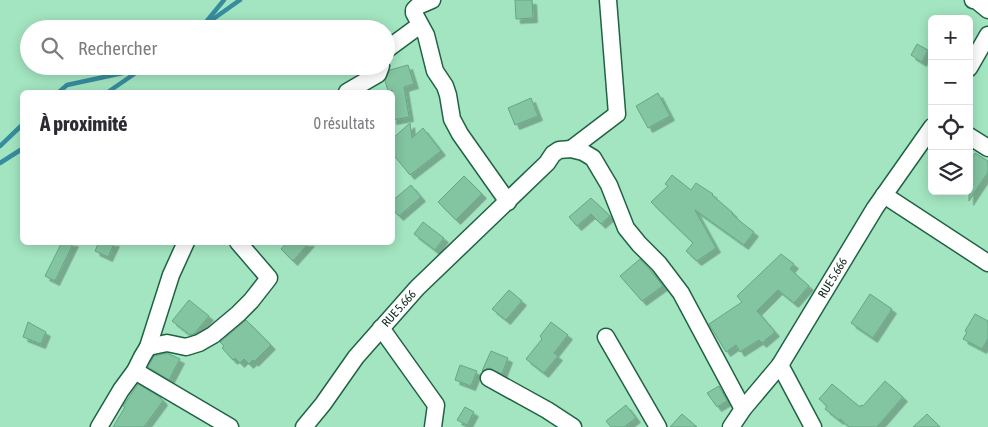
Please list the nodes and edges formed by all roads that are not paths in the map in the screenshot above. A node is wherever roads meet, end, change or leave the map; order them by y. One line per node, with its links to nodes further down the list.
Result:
1 (432, 0): 5 (street)
2 (608, 0): 14 (street, RUE 5.666)
3 (973, 0): 4 (street)
4 (988, 10)
5 (420, 25): 7 (street); 16 (street)
6 (988, 35): 8 (street)
7 (395, 43)
8 (973, 61)
9 (376, 75): 10 (street)
10 (350, 90)
11 (928, 133): 15 (street, RUE 5.666)
12 (973, 139): 13 (street)
13 (988, 148)
14 (571, 149): 16 (street, RUE 5.666); 26 (street)
15 (884, 195): 19 (street); 23 (street, RUE 5.666)
16 (508, 202): 20 (street, RUE 5.666)
17 (185, 245): 22 (street)
18 (241, 245): 22 (street)
19 (988, 263)
20 (381, 328): 29 (street, RUE 5.666); 30 (street)
21 (606, 337): 32 (street)
22 (148, 347): 24 (street)
23 (780, 365): 26 (street, RUE 5.666); 34 (street)
24 (135, 371): 27 (street); 28 (street)
25 (489, 378): 31 (street)
26 (744, 409): 33 (street, RUE 5.666)
27 (99, 427)
28 (230, 427)
29 (304, 427)
30 (433, 427)
31 (573, 427)
32 (658, 427)
33 (731, 427)
34 (813, 427)

